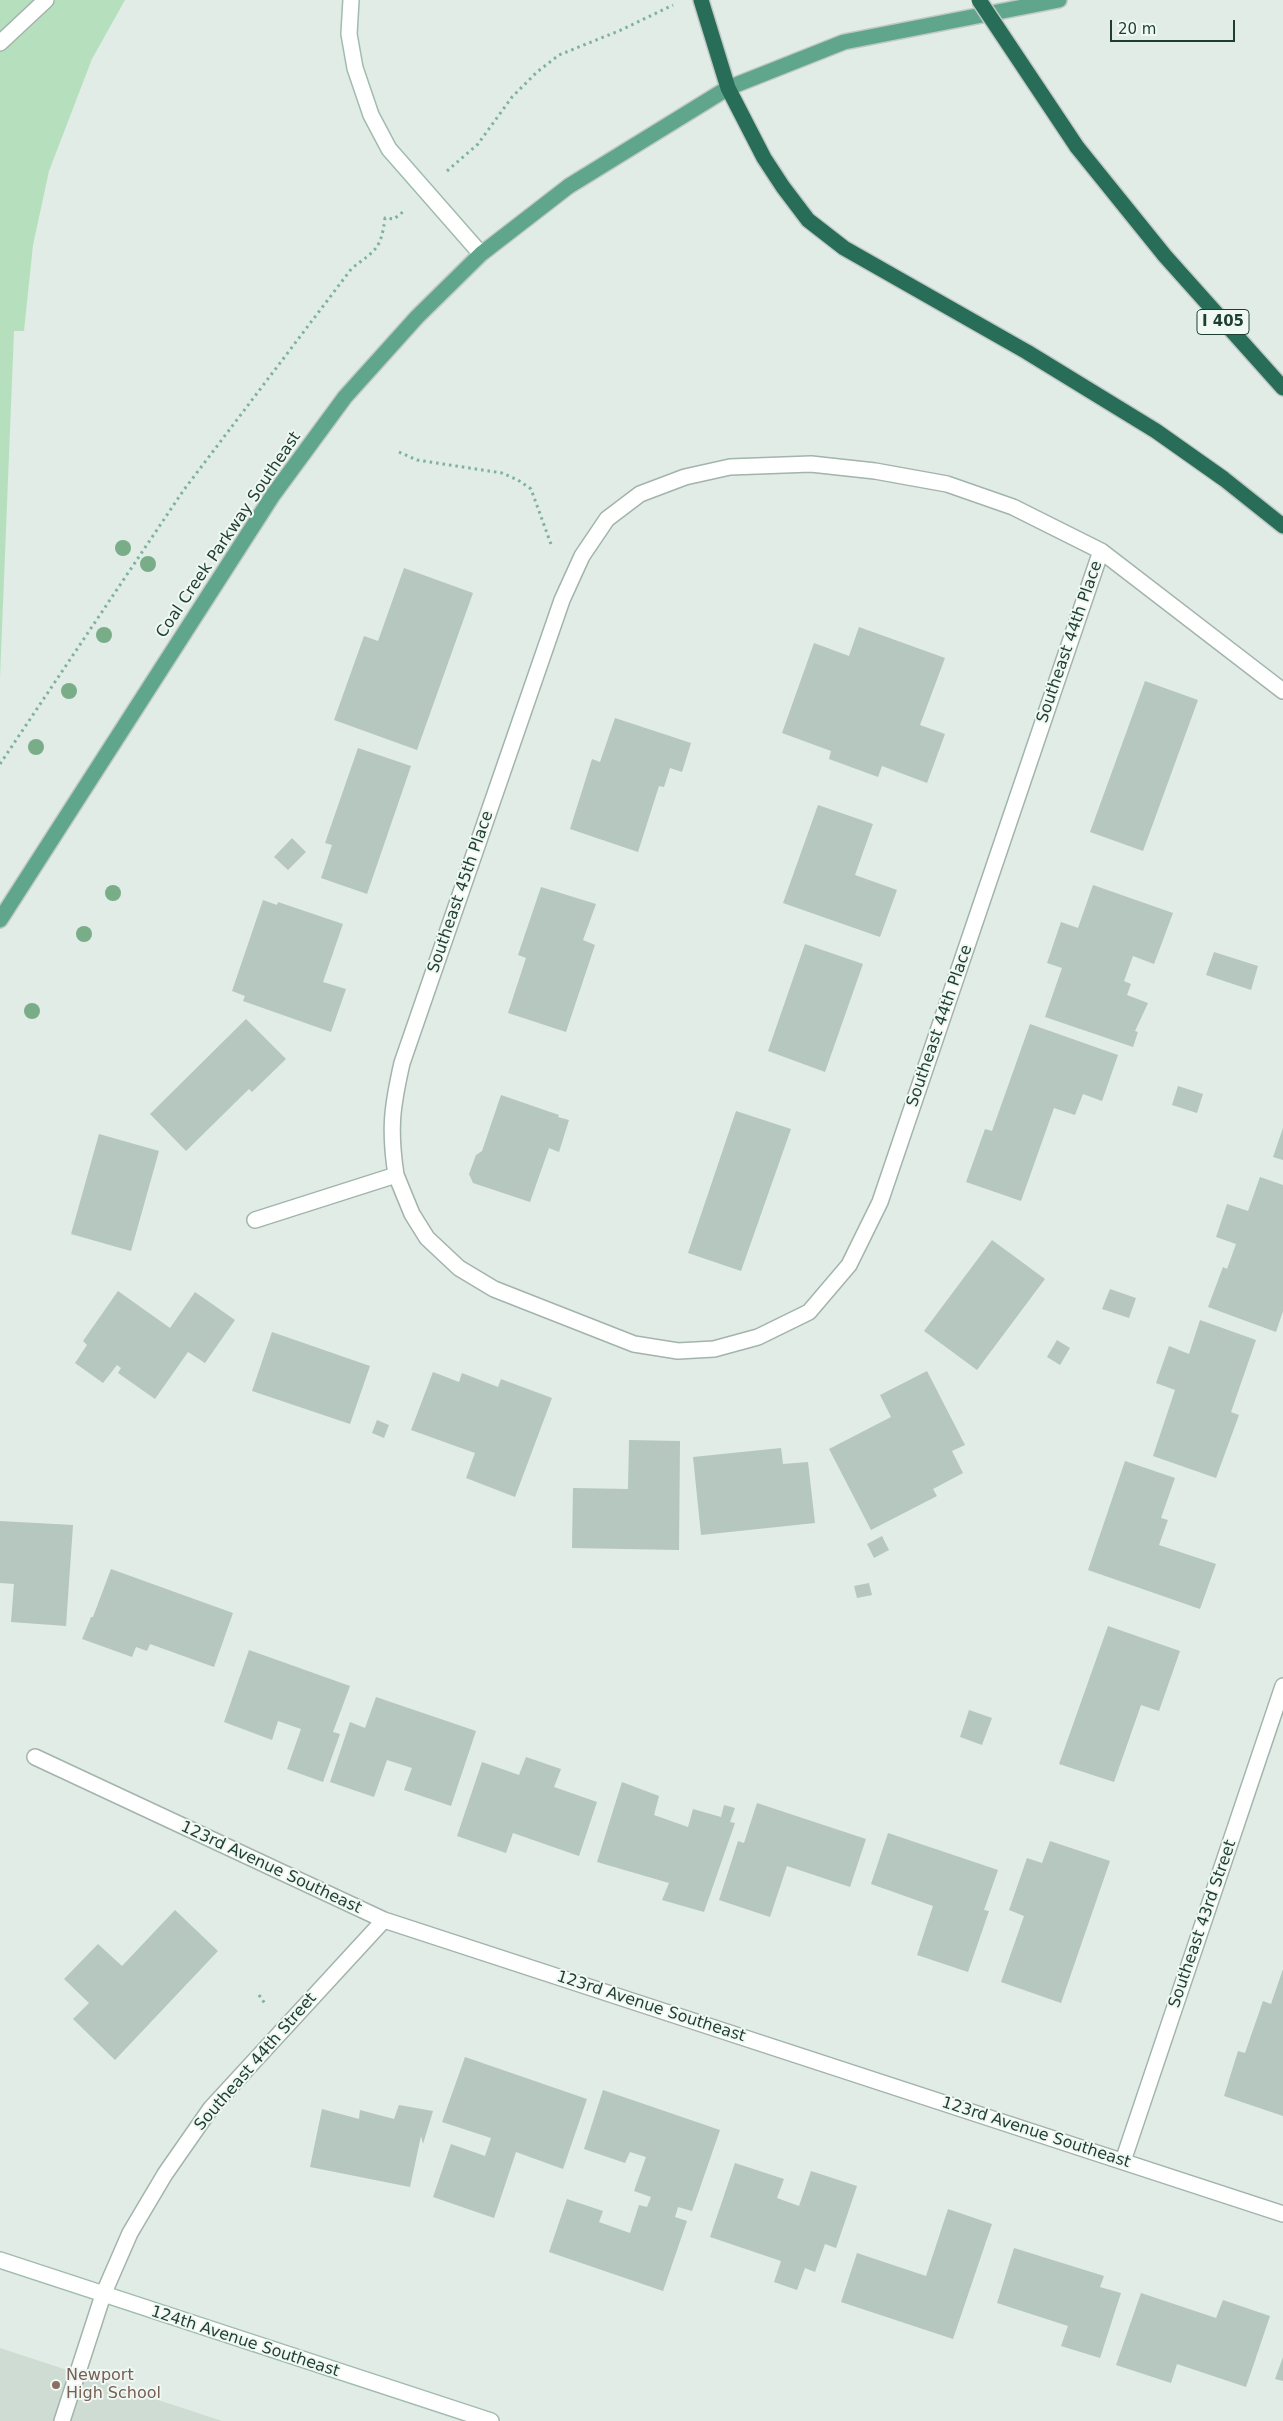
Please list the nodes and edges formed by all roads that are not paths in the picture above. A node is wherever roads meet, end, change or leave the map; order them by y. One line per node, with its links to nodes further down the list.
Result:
1 (46, 0): 6 (street)
2 (351, 0): 8 (street)
3 (701, 0): 7 (highway)
4 (979, 0): 9 (highway, I 405, bridge)
5 (1058, 0): 7 (main road, Coal Creek Parkway Southeast)
6 (0, 43)
7 (728, 88): 8 (main road, Coal Creek Parkway Southeast); 10 (highway)
8 (481, 254): 13 (main road, Coal Creek Parkway Southeast)
9 (1283, 388)
10 (1283, 526)
11 (1100, 551): 12 (street, Southeast 45th Place); 14 (street, Southeast 45th Place); 16 (street, Southeast 44th Place)
12 (1283, 691)
13 (0, 920)
14 (396, 1175): 15 (street); 16 (street, Southeast 45th Place)
15 (255, 1220)
16 (634, 1344)
17 (1283, 1686): 20 (street, Southeast 43rd Street)
18 (35, 1757): 19 (street, 123rd Avenue Southeast)
19 (384, 1920): 20 (street, 123rd Avenue Southeast); 23 (street, Southeast 44th Street)
20 (1123, 2161): 21 (street, 123rd Avenue Southeast)
21 (1283, 2214)
22 (0, 2260): 23 (street, 124th Avenue Southeast)
23 (104, 2295): 24 (street, Southeast 44th Street); 25 (street, 124th Avenue Southeast)
24 (62, 2421)
25 (491, 2421)

